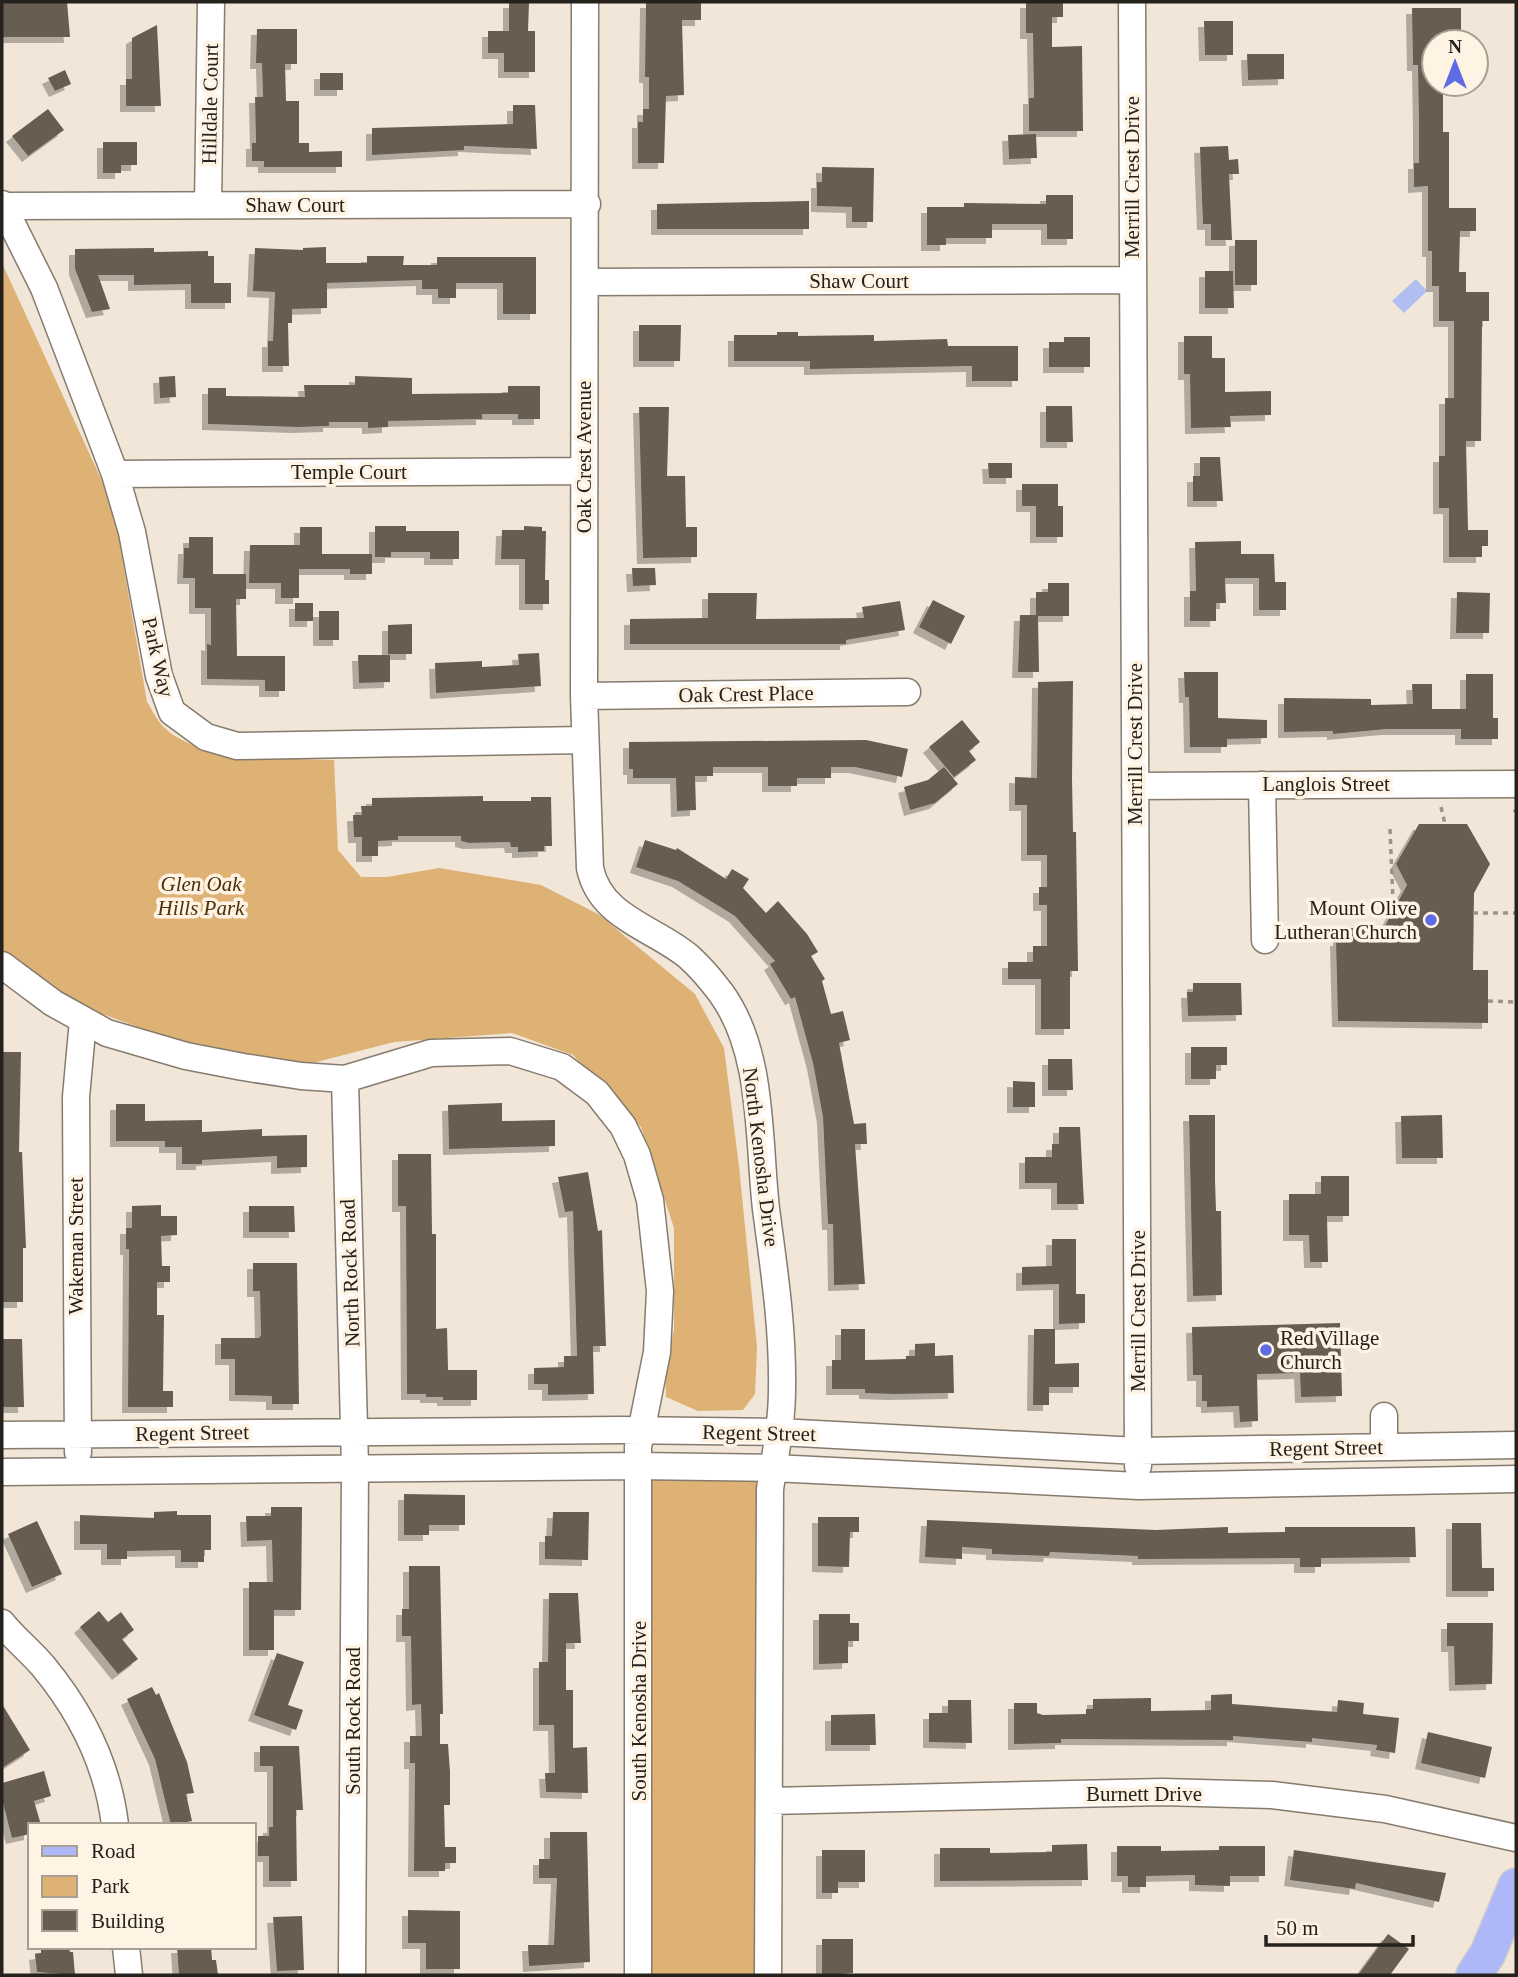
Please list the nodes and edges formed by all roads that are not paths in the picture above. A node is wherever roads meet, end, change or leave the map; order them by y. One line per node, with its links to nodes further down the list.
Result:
1 (211, 2): 6 (street, Hilldale Court)
2 (585, 2): 4 (street, Oak Crest Avenue)
3 (1132, 2): 7 (street, Merrill Crest Drive)
4 (587, 204): 6 (street, Shaw Court); 8 (street, Oak Crest Avenue)
5 (3, 205): 6 (street, Shaw Court); 10 (street, Park Way)
6 (208, 205)
7 (1133, 280): 8 (street, Shaw Court); 16 (street, Merrill Crest Drive)
8 (586, 282): 9 (street, Oak Crest Avenue)
9 (584, 471): 10 (street, Temple Court); 12 (street, Oak Crest Avenue)
10 (115, 474): 13 (street, Park Way)
11 (907, 692): 12 (street, Oak Crest Place)
12 (584, 695): 13 (street, Oak Crest Avenue)
13 (586, 740): 17 (street, Oak Crest Avenue)
14 (1516, 784): 15 (street, Langlois Street)
15 (1262, 785): 16 (street, Langlois Street); 18 (street)
16 (1135, 786): 30 (street, Merrill Crest Drive)
17 (612, 906): 24 (street, North Kenosha Drive)
18 (1265, 940)
19 (2, 965): 20 (street)
20 (83, 1020): 21 (street); 26 (street, Wakeman Street)
21 (345, 1079): 23 (street, North Rock Road); 29 (street)
22 (1384, 1416): 28 (street)
23 (354, 1431): 26 (street, Regent Street); 29 (street, Regent Street); 31 (street, North Rock Road)
24 (779, 1432): 29 (street, Regent Street); 30 (street, Regent Street); 32 (street, North Kenosha Drive)
25 (2, 1435): 26 (street, Regent Street)
26 (77, 1435): 33 (street, Wakeman Street)
27 (1516, 1445): 28 (street, Regent Street)
28 (1384, 1447): 30 (street, Regent Street)
29 (638, 1448): 31 (street, Regent Street); 32 (street, Regent Street); 45 (street, South Kenosha Drive)
30 (1138, 1451): 36 (street, Merrill Crest Drive)
31 (355, 1467): 33 (street, Regent Street); 44 (street, South Rock Road)
32 (773, 1468): 36 (street, Regent Street); 38 (street)
33 (79, 1471): 34 (street, Regent Street)
34 (2, 1472)
35 (1516, 1479): 36 (street, Regent Street)
36 (1139, 1486)
37 (2, 1623): 39 (street)
38 (769, 1801): 40 (street, Burnett Drive); 46 (street)
39 (115, 1823)
40 (1516, 1838)
41 (1516, 1886): 47 (main road)
42 (127, 1949): 43 (street)
43 (129, 1975)
44 (352, 1975)
45 (638, 1975)
46 (768, 1975)
47 (1474, 1975)

